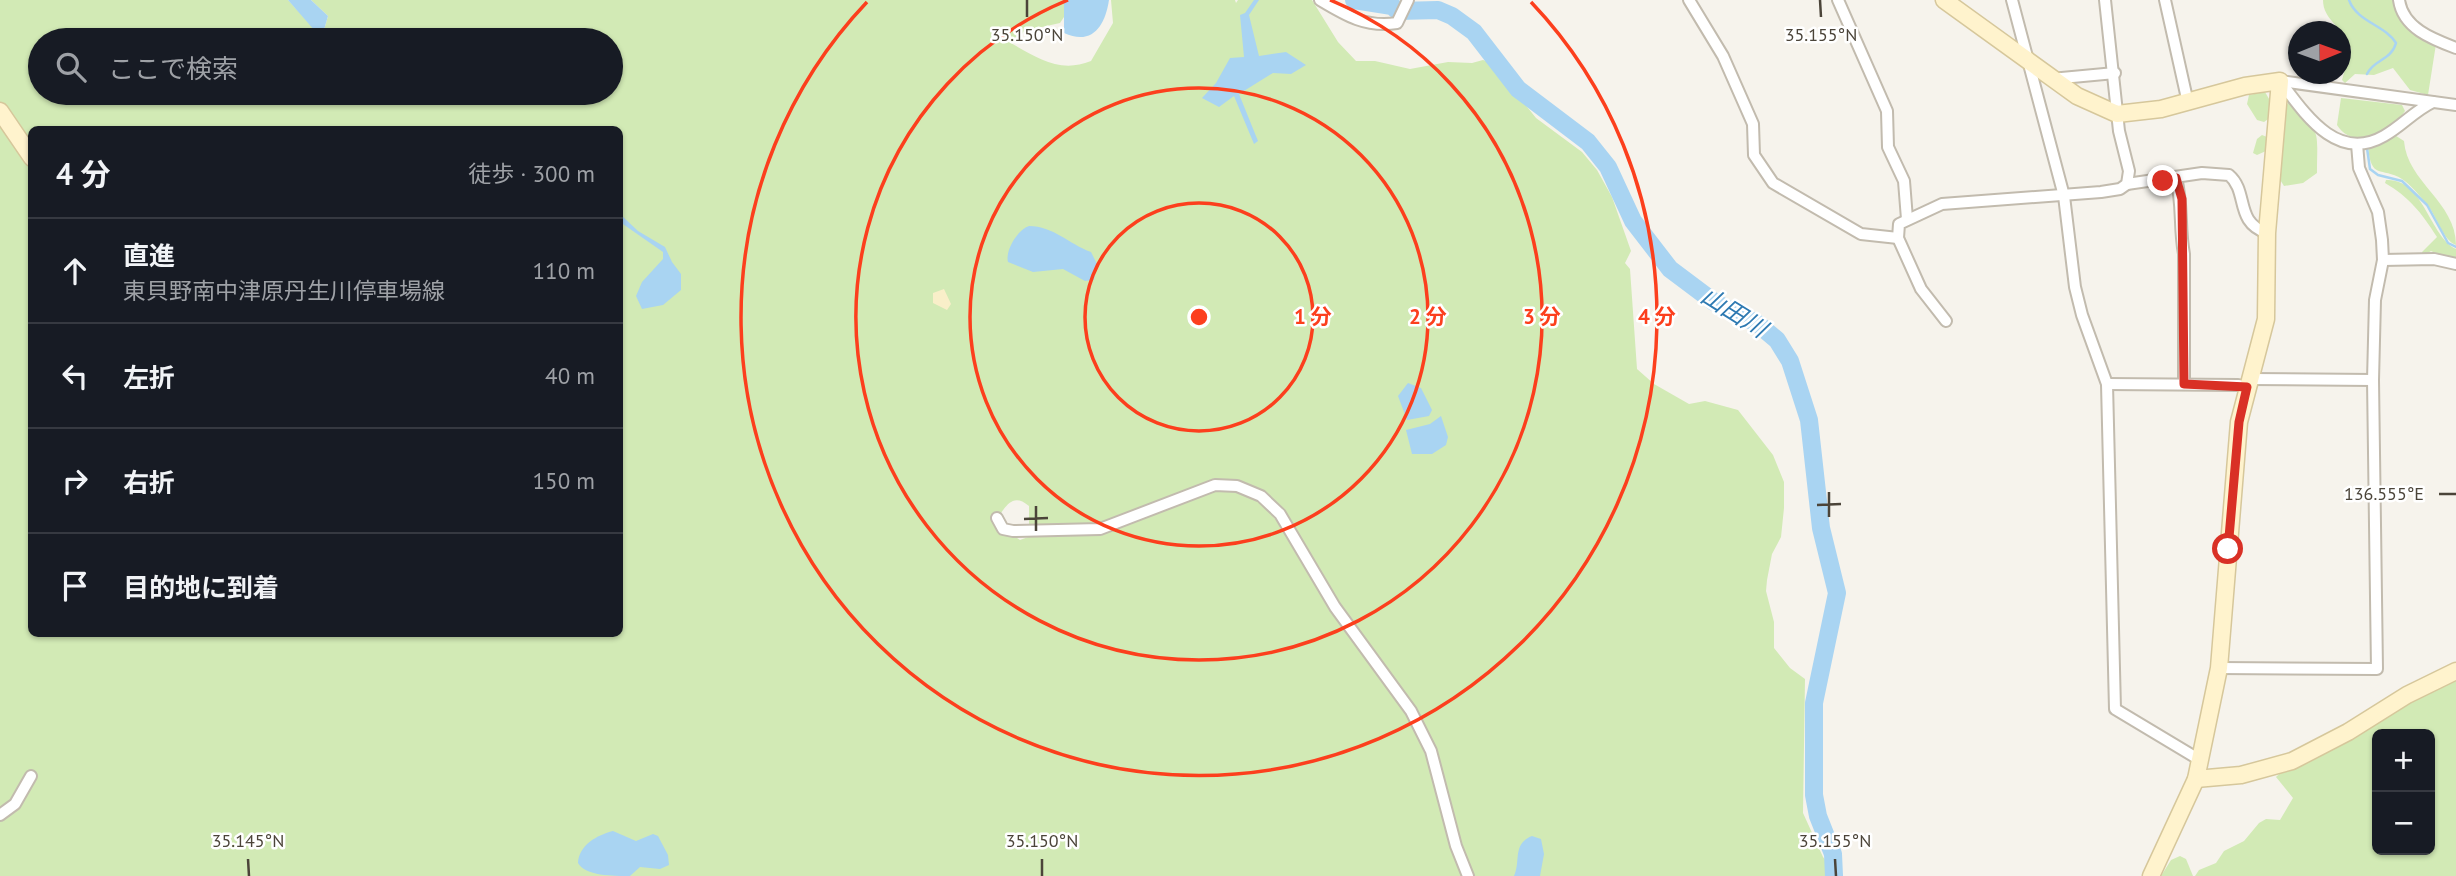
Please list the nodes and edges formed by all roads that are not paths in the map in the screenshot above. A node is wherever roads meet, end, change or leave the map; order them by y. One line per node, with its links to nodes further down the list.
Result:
1 (1320, 0): 9 (street)
2 (1689, 0): 28 (street)
3 (1838, 0): 26 (street)
4 (1944, 0): 11 (main road)
5 (2012, 0): 11 (street)
6 (2105, 0): 12 (street)
7 (2165, 0): 17 (street)
8 (2399, 0): 10 (street)
9 (1408, 2)
10 (2456, 48)
11 (2029, 61): 13 (main road); 14 (street)
12 (2115, 72): 13 (street); 20 (street)
13 (2054, 79): 14 (street); 20 (main road)
14 (2034, 80): 25 (street)
15 (2280, 81): 16 (street); 17 (main road); 21 (street); 27 (main road)
16 (2433, 102): 18 (street); 21 (street)
17 (2188, 103): 20 (main road)
18 (2456, 104)
19 (0, 111): 22 (main road)
20 (2117, 114): 24 (street)
21 (2357, 144): 29 (street)
22 (28, 152)
23 (2176, 178): 24 (street); 27 (street); 35 (street)
24 (2127, 184): 25 (street)
25 (2064, 196): 26 (street); 34 (street)
26 (1907, 219): 28 (street)
27 (2267, 233): 33 (main road)
28 (1898, 237): 31 (street)
29 (2383, 260): 30 (street); 32 (street)
30 (2456, 264)
31 (1946, 321)
32 (2373, 380): 33 (street); 37 (street)
33 (2248, 383): 35 (street); 37 (main road)
34 (2107, 384): 35 (street); 39 (street)
35 (2184, 384)
36 (996, 518): 43 (street)
37 (2219, 668): 39 (main road)
38 (2456, 671): 41 (main road)
39 (2200, 760): 41 (main road)
40 (31, 776): 42 (street)
41 (2196, 779): 44 (main road)
42 (0, 815)
43 (1468, 876)
44 (2151, 876)

